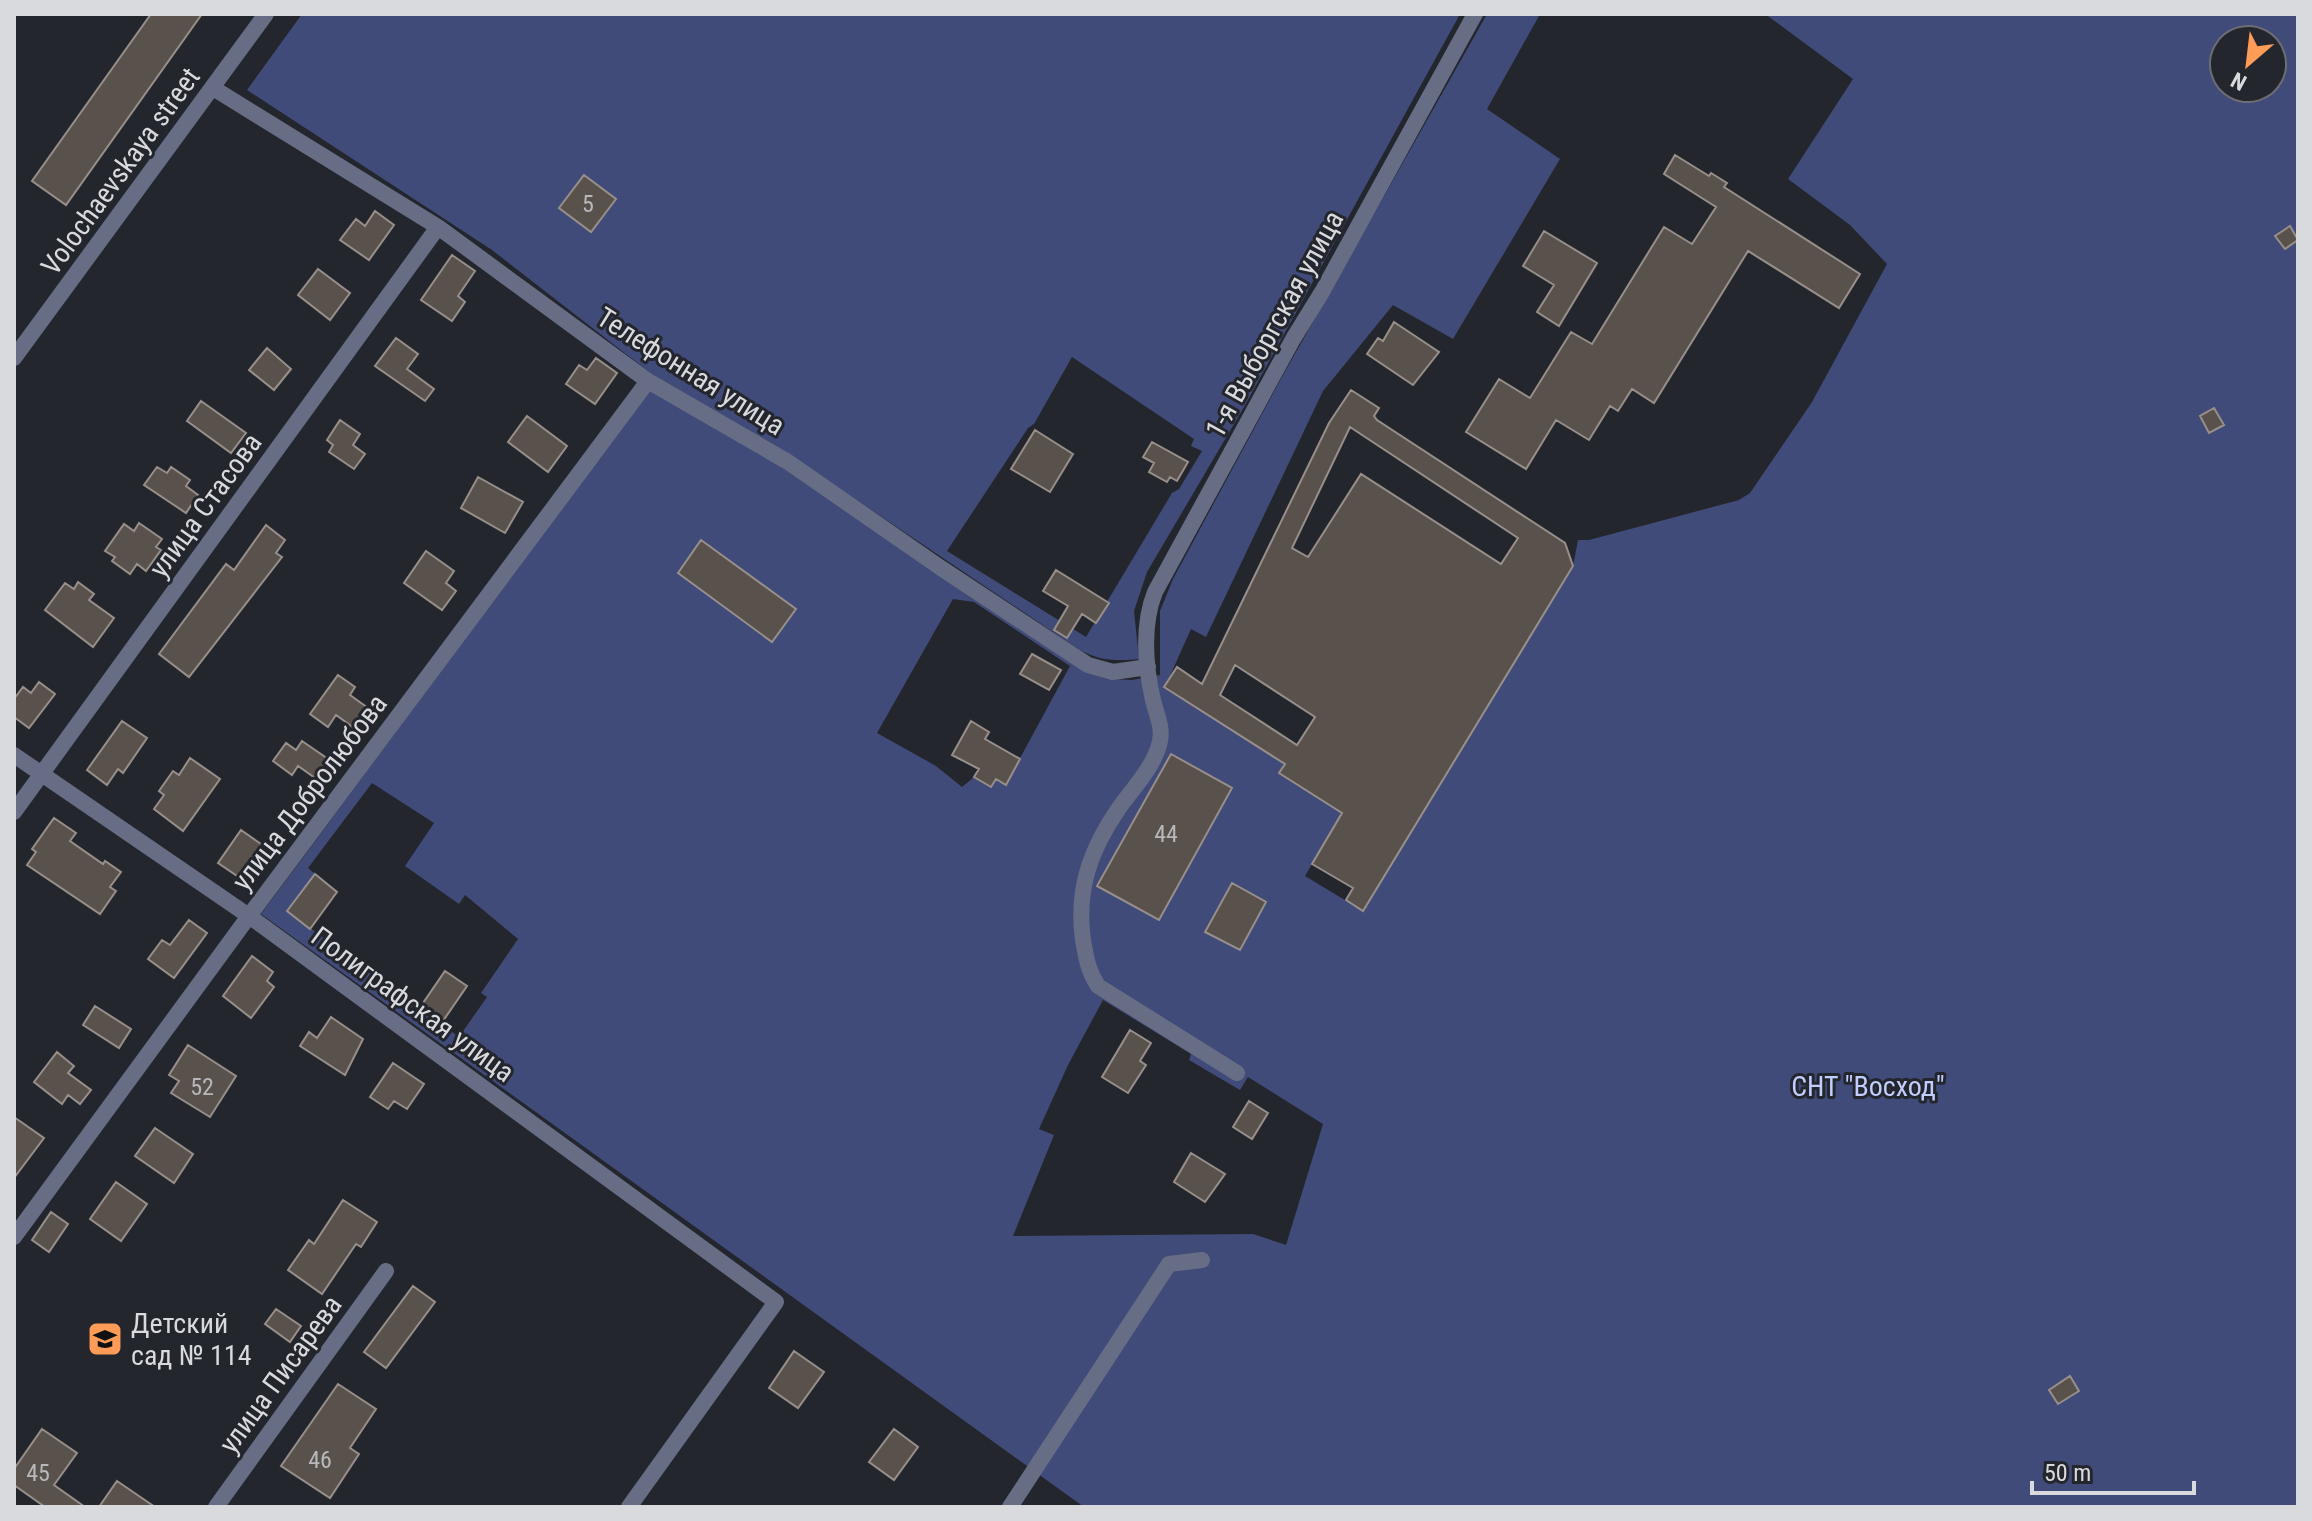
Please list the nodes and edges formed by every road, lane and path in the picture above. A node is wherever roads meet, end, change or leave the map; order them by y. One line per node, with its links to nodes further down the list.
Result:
1 (266, 14): 3 (street, Volochaevskaya street)
2 (1475, 14): 7 (street, 1-я Выборгская улица)
3 (213, 88): 4 (street, Телефонная улица); 5 (street, Volochaevskaya street)
4 (438, 227): 6 (street, Телефонная улица); 9 (street, улица Стасова)
5 (14, 358)
6 (648, 381): 7 (street, Телефонная улица); 11 (street, улица Добролюбова)
7 (1148, 667): 12 (street, 1-я Выборгская улица)
8 (14, 755): 9 (street, Полиграфская улица)
9 (41, 774): 10 (street, улица Стасова); 11 (street, Полиграфская улица)
10 (14, 812)
11 (249, 916): 13 (street, улица Добролюбова); 17 (street, Полиграфская улица)
12 (1237, 1073)
13 (14, 1237)
14 (1202, 1260): 18 (street)
15 (386, 1271): 16 (street, улица Писарева)
16 (216, 1507)
17 (629, 1507)
18 (1010, 1507)

